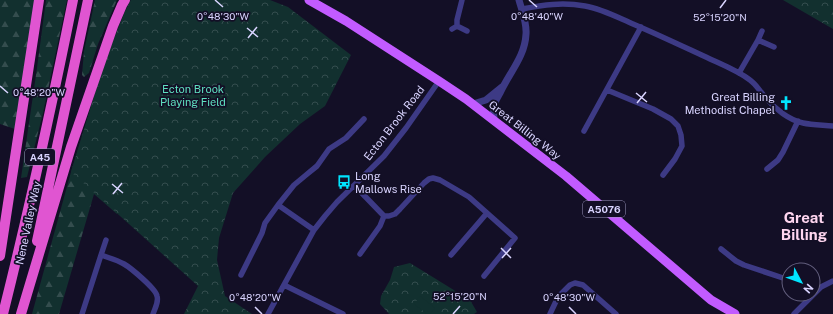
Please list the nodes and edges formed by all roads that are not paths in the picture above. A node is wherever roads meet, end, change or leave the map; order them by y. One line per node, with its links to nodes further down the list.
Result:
1 (40, 0): 37 (highway)
2 (73, 0): 49 (highway, Nene Valley Way / A45)
3 (88, 0): 48 (highway, Nene Valley Way / A45)
4 (125, 0): 48 (highway)
5 (309, 0): 16 (main road, Great Billing Way / A5076)
6 (462, 0): 11 (street)
7 (519, 0): 9 (street)
8 (566, 2): 9 (street); 10 (street)
9 (522, 9): 17 (street)
10 (641, 27): 15 (street); 18 (street)
11 (466, 31)
12 (762, 31): 13 (street)
13 (758, 40): 14 (street); 15 (street)
14 (774, 47)
15 (739, 73): 22 (street)
16 (439, 81): 19 (main road, Great Billing Way / A5076); 27 (street, Ecton Brook Road)
17 (502, 87): 19 (street); 21 (street)
18 (607, 90): 24 (street); 26 (street)
19 (473, 104): 21 (main road, Great Billing Way / A5076)
20 (364, 119): 28 (street)
21 (494, 121): 44 (main road, Great Billing Way / A5076)
22 (798, 121): 23 (street); 25 (street)
23 (833, 126)
24 (584, 131)
25 (767, 169)
26 (663, 174)
27 (355, 186): 30 (street); 31 (street, Ecton Brook Road)
28 (278, 205): 31 (street); 38 (street)
29 (487, 213): 30 (street); 36 (street); 39 (street)
30 (384, 216): 34 (street)
31 (314, 230): 42 (street, Ecton Brook Road)
32 (106, 240): 35 (street)
33 (721, 249): 40 (street)
34 (360, 254)
35 (101, 255): 50 (street); 51 (street)
36 (451, 255)
37 (0, 256)
38 (241, 275)
39 (484, 276)
40 (781, 277)
41 (833, 281): 43 (street)
42 (284, 285): 46 (street); 52 (street, Ecton Brook Road)
43 (821, 287)
44 (711, 300): 57 (main road, Great Billing Way / A5076); 58 (main road, Great Billing Way / A5076)
45 (806, 302): 47 (street)
46 (330, 307): 53 (street); 54 (street)
47 (801, 308): 59 (street); 60 (street)
48 (21, 312)
49 (3, 314)
50 (82, 314)
51 (153, 314)
52 (268, 314)
53 (327, 314)
54 (343, 314)
55 (550, 314): 56 (street)
56 (616, 314)
57 (722, 314)
58 (735, 314)
59 (794, 314)
60 (797, 314)

